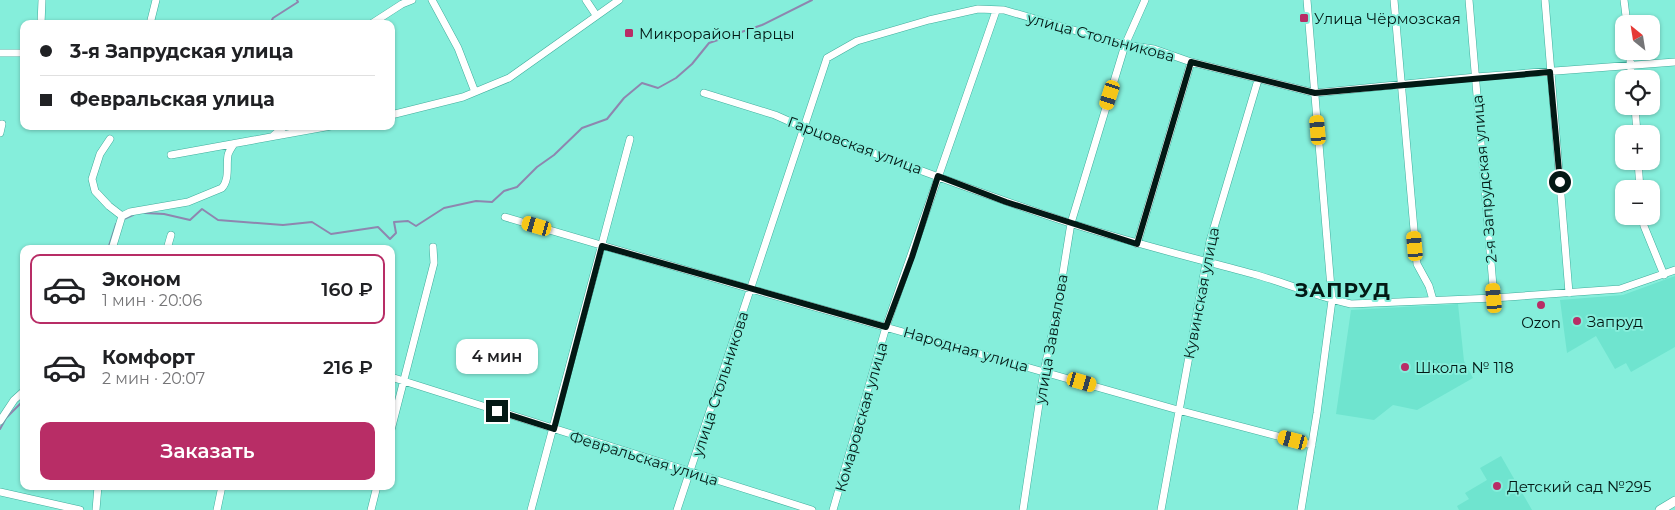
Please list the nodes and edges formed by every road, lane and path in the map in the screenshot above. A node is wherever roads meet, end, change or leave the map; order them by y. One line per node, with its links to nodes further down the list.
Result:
1 (42, 0): 16 (street)
2 (156, 0): 17 (street)
3 (412, 0): 18 (street)
4 (432, 0): 31 (street)
5 (586, 0): 14 (street)
6 (619, 0): 14 (street)
7 (1145, 0): 19 (street, улица Завьялова)
8 (1307, 0): 33 (street)
9 (1394, 0): 30 (street)
10 (1469, 0): 28 (street, 2-я Запрудская улица)
11 (1545, 0): 27 (street)
12 (1624, 0): 15 (street)
13 (996, 11): 19 (street, улица Стольникова); 36 (street, улица Стольникова); 45 (street, Комаровская улица)
14 (596, 15): 31 (street)
15 (1626, 15)
16 (41, 20)
17 (151, 20)
18 (377, 20)
19 (1126, 46): 23 (street, улица Стольникова); 48 (street, улица Завьялова)
20 (0, 53): 21 (street)
21 (20, 53)
22 (1630, 60): 25 (street)
23 (1191, 62): 29 (street, улица Стольникова); 51 (street)
24 (1675, 62): 25 (street, улица Стольникова)
25 (1631, 65): 26 (street); 27 (street, улица Стольникова)
26 (1631, 70)
27 (1550, 72): 28 (street, улица Стольникова); 60 (street)
28 (1476, 78): 30 (street, улица Стольникова); 61 (street, 2-я Запрудская улица)
29 (1258, 80): 33 (street, улица Стольникова); 56 (street, Кувинская улица)
30 (1402, 84): 33 (street, улица Стольникова); 63 (street)
31 (475, 92): 34 (street)
32 (704, 93): 36 (street, Гарцовская улица)
33 (1315, 93): 62 (street)
34 (395, 114)
35 (2, 124): 39 (street)
36 (802, 128): 45 (street, Гарцовская улица); 59 (street, улица Стольникова)
37 (280, 130): 40 (street)
38 (307, 130): 40 (street)
39 (0, 133)
40 (272, 136): 43 (street)
41 (110, 139): 46 (street)
42 (630, 140): 54 (street)
43 (234, 144): 44 (street); 46 (street)
44 (171, 155)
45 (938, 176): 48 (street, Гарцовская улица); 64 (street, Комаровская улица)
46 (122, 216): 52 (street)
47 (505, 217): 54 (street, Народная улица)
48 (1071, 223): 51 (street, Гарцовская улица); 65 (street, улица Завьялова)
49 (1644, 225): 58 (street)
50 (171, 235): 53 (street)
51 (1137, 244): 56 (street, Гарцовская улица)
52 (113, 245)
53 (168, 245)
54 (602, 246): 59 (street, Народная улица); 72 (street)
55 (433, 247): 67 (street)
56 (1206, 262): 62 (street, Гарцовская улица); 69 (street, Кувинская улица)
57 (1675, 270): 58 (street, Гарцовская улица)
58 (1664, 275): 60 (street, Гарцовская улица)
59 (751, 289): 64 (street, Народная улица); 74 (street, улица Стольникова)
60 (1569, 293): 61 (street, Гарцовская улица)
61 (1494, 298): 63 (street, Гарцовская улица)
62 (1332, 300): 63 (street, Гарцовская улица); 73 (street)
63 (1433, 300)
64 (886, 327): 65 (street, Народная улица); 87 (street, Комаровская улица)
65 (1044, 372): 69 (street, Народная улица); 88 (street, улица Завьялова)
66 (395, 378): 67 (street, Февральская улица)
67 (403, 381): 70 (street); 72 (street, Февральская улица)
68 (20, 395): 71 (street)
69 (1178, 410): 73 (street, Народная улица); 89 (street, Кувинская улица)
70 (395, 414)
71 (0, 421)
72 (554, 429): 74 (street, Февральская улица); 84 (street)
73 (1312, 445): 90 (street)
74 (690, 472): 85 (street, улица Стольникова); 86 (street, Февральская улица)
75 (98, 490): 81 (street)
76 (221, 490): 82 (street)
77 (376, 490): 83 (street)
78 (0, 492): 80 (street)
79 (1675, 501): 91 (main road)
80 (80, 510)
81 (96, 510)
82 (217, 510)
83 (372, 510)
84 (531, 510)
85 (677, 510)
86 (812, 510)
87 (833, 510)
88 (1023, 510)
89 (1161, 510)
90 (1301, 510)
91 (1660, 510)

